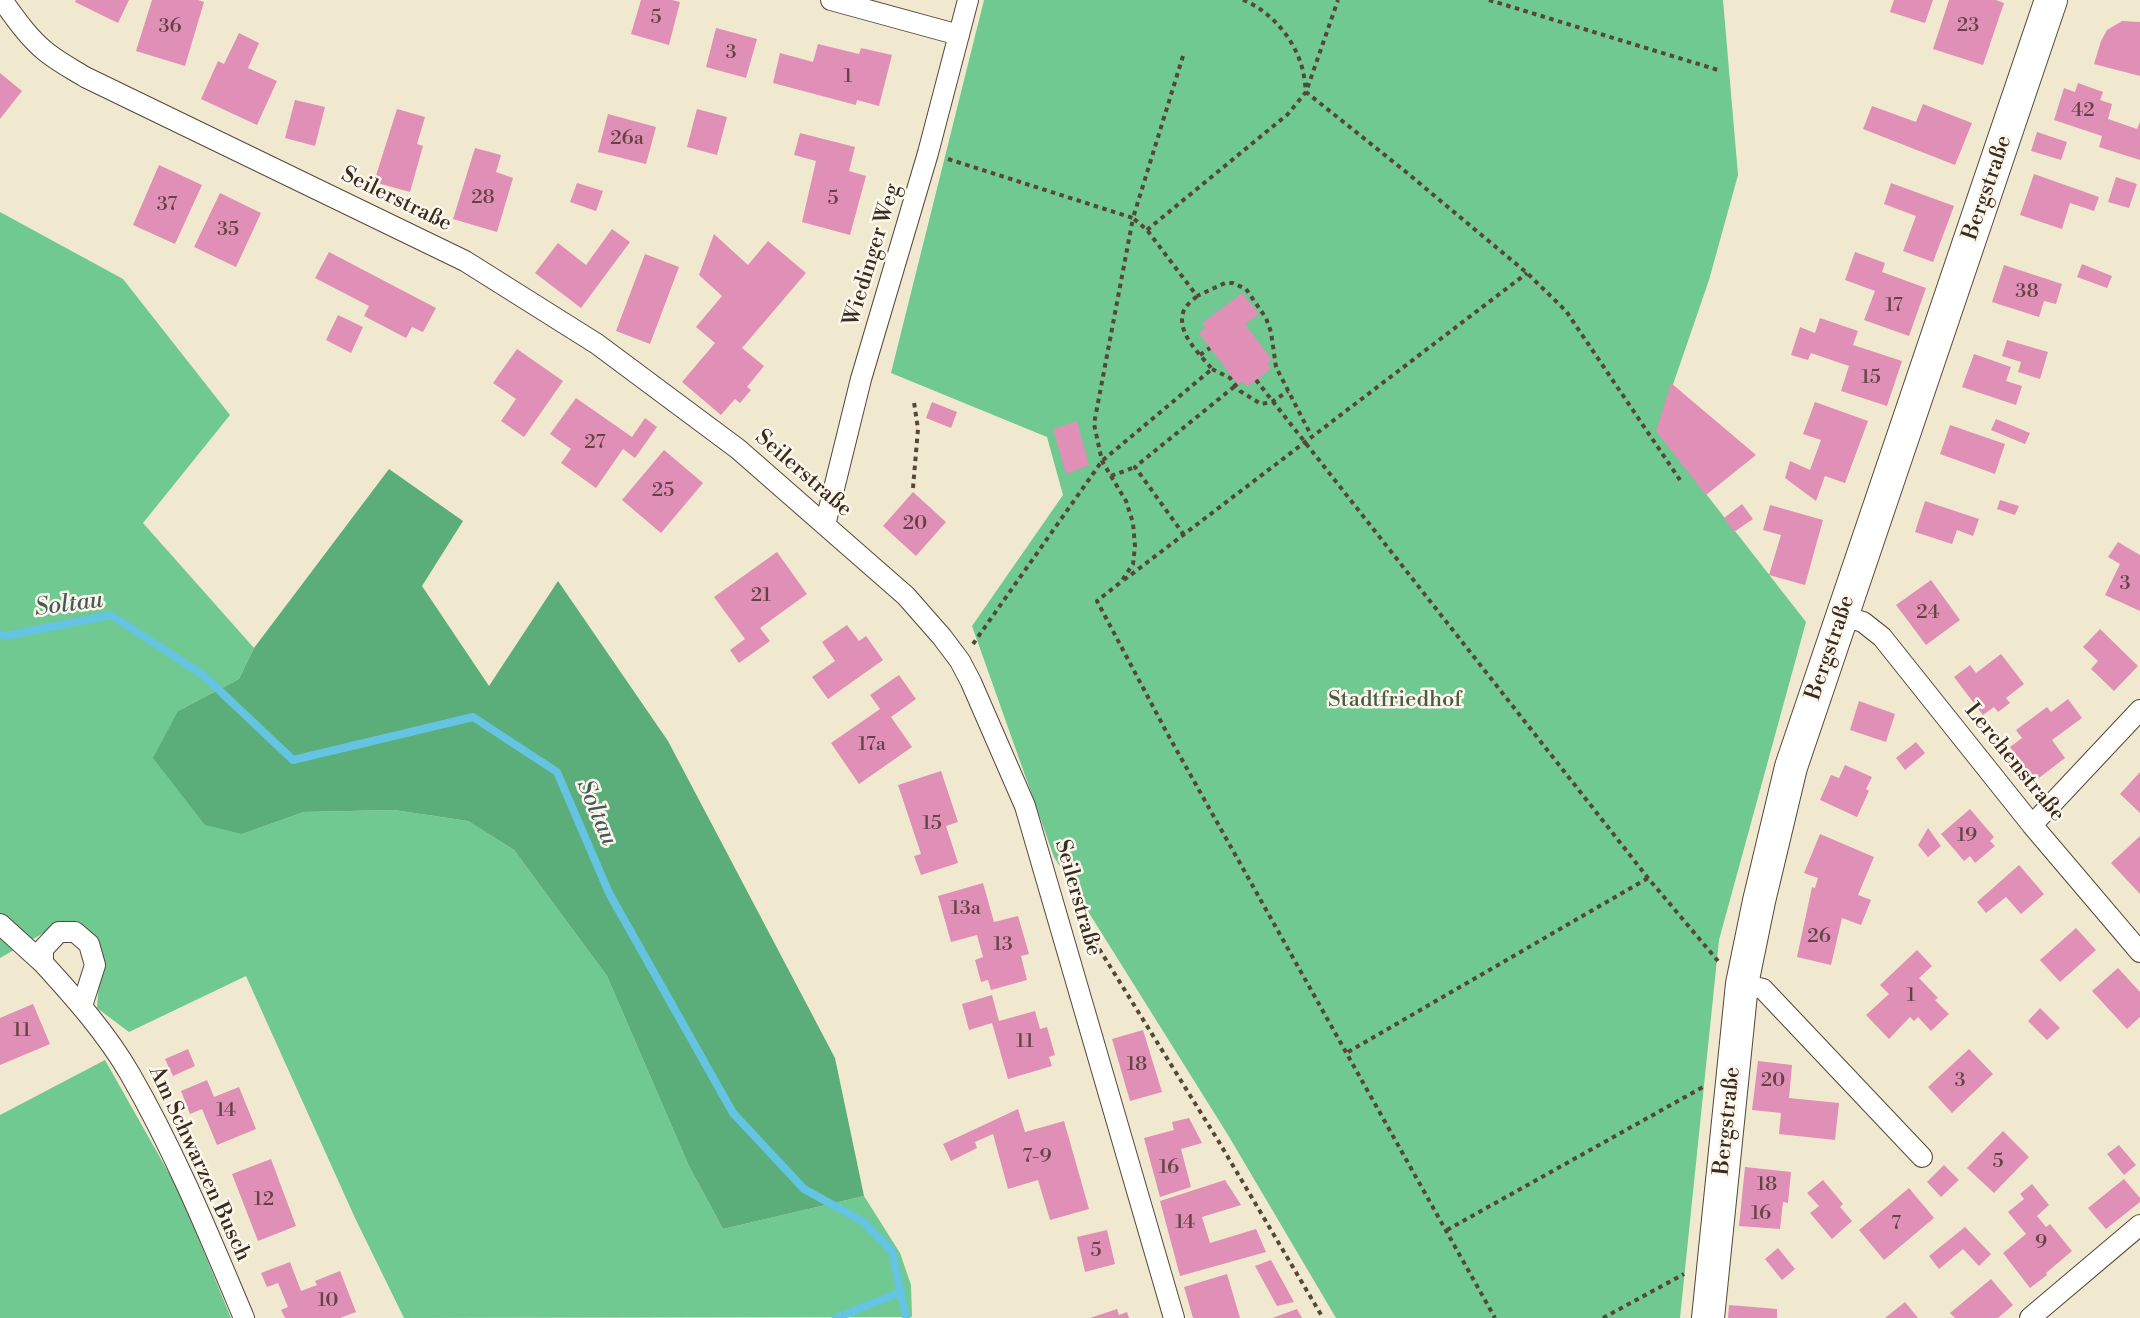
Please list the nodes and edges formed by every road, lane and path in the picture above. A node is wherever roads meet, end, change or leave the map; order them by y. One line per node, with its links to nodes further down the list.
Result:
1 (2, 0): 32 (street, Seilerstraße)
2 (831, 0): 8 (street)
3 (968, 0): 8 (street, Wiedinger Weg)
4 (1243, 0): 11 (path)
5 (1338, 0): 11 (path)
6 (1490, 0): 10 (path)
7 (2051, 0): 35 (main road, Bergstraße)
8 (959, 35): 12 (street, Wiedinger Weg)
9 (1183, 56): 13 (path)
10 (1718, 70)
11 (1306, 92): 14 (path); 15 (path)
12 (928, 153): 13 (path); 32 (street, Wiedinger Weg)
13 (1132, 218): 14 (path); 27 (path)
14 (1147, 230): 16 (path)
15 (1527, 273): 25 (path); 30 (path)
16 (1197, 296): 18 (path); 22 (path)
17 (1210, 348): 18 (path)
18 (1200, 355): 19 (path)
19 (1212, 369): 21 (path); 27 (path)
20 (1256, 380): 24 (path)
21 (1235, 387): 24 (path); 28 (path)
22 (1288, 391): 24 (path); 25 (path)
23 (914, 402): 31 (path)
24 (1272, 402): 26 (path)
25 (1312, 437): 26 (path)
26 (1304, 443): 33 (path); 39 (path)
27 (1102, 461): 29 (path); 36 (path)
28 (1135, 467): 29 (path); 33 (path)
29 (1111, 476): 34 (path)
30 (1680, 480)
31 (913, 488)
32 (825, 525): 36 (street, Seilerstraße)
33 (1184, 535): 34 (path)
34 (1121, 582): 46 (path)
35 (1843, 616): 38 (street, Lerchenstraße); 44 (main road, Bergstraße)
36 (960, 661): 53 (street, Seilerstraße)
37 (2140, 710): 38 (street)
38 (2032, 825): 42 (street, Lerchenstraße)
39 (1648, 878): 44 (path); 46 (path)
40 (1083, 922): 54 (path)
41 (0, 924): 43 (street, Am Schwarzen Busch)
42 (2140, 951)
43 (43, 963): 45 (street, Am Schwarzen Busch); 45 (street)
44 (1742, 984): 48 (street); 57 (main road, Bergstraße)
45 (82, 1006): 52 (street, Am Schwarzen Busch)
46 (1348, 1052): 50 (path)
47 (1696, 1090): 50 (path)
48 (1922, 1157)
49 (2140, 1225): 58 (street)
50 (1447, 1230): 55 (path)
51 (1680, 1276): 56 (path)
52 (244, 1318)
53 (1174, 1318)
54 (1323, 1318)
55 (1495, 1318)
56 (1603, 1318)
57 (1708, 1318)
58 (2030, 1318)

